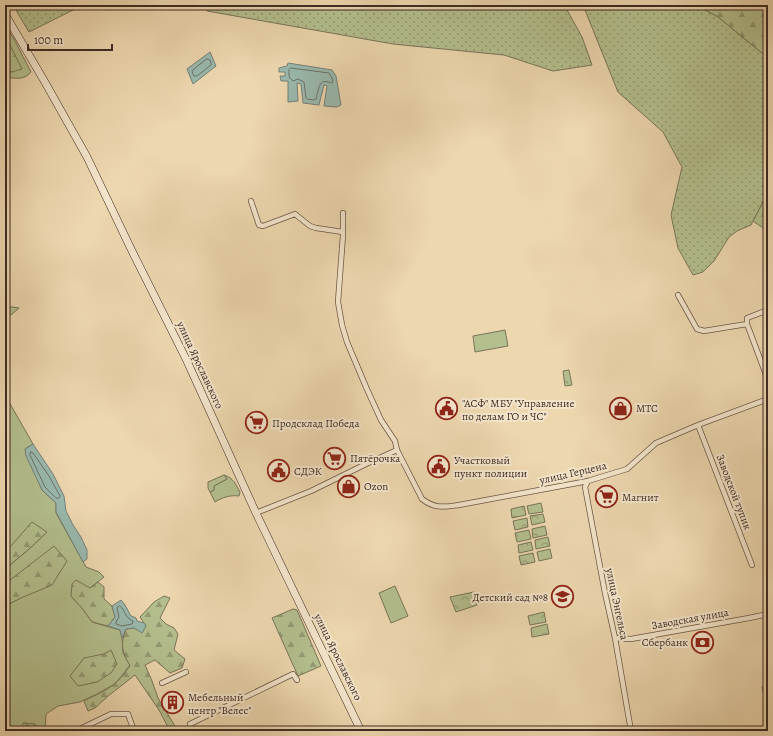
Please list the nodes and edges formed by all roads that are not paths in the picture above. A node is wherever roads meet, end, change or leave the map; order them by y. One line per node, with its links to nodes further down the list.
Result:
1 (5, 14): 13 (street, улица Ярославского)
2 (251, 201): 4 (street)
3 (343, 212): 4 (street, улица Герцена)
4 (343, 232): 11 (street, улица Герцена)
5 (678, 295): 7 (street)
6 (768, 310): 7 (street)
7 (747, 324): 8 (street)
8 (768, 380)
9 (768, 399): 10 (street, улица Герцена)
10 (698, 425): 12 (street, улица Герцена); 14 (street, Заводской тупик)
11 (397, 450): 12 (street, улица Герцена); 13 (street)
12 (588, 481): 16 (street, улица Энгельса)
13 (256, 513): 23 (street, улица Ярославского)
14 (752, 565)
15 (768, 614): 16 (street, Заводская улица)
16 (615, 638): 24 (street, улица Энгельса)
17 (186, 672): 19 (street)
18 (297, 680): 20 (street)
19 (162, 683)
20 (190, 724)
21 (81, 731): 22 (street)
22 (134, 731)
23 (361, 731)
24 (631, 731)

